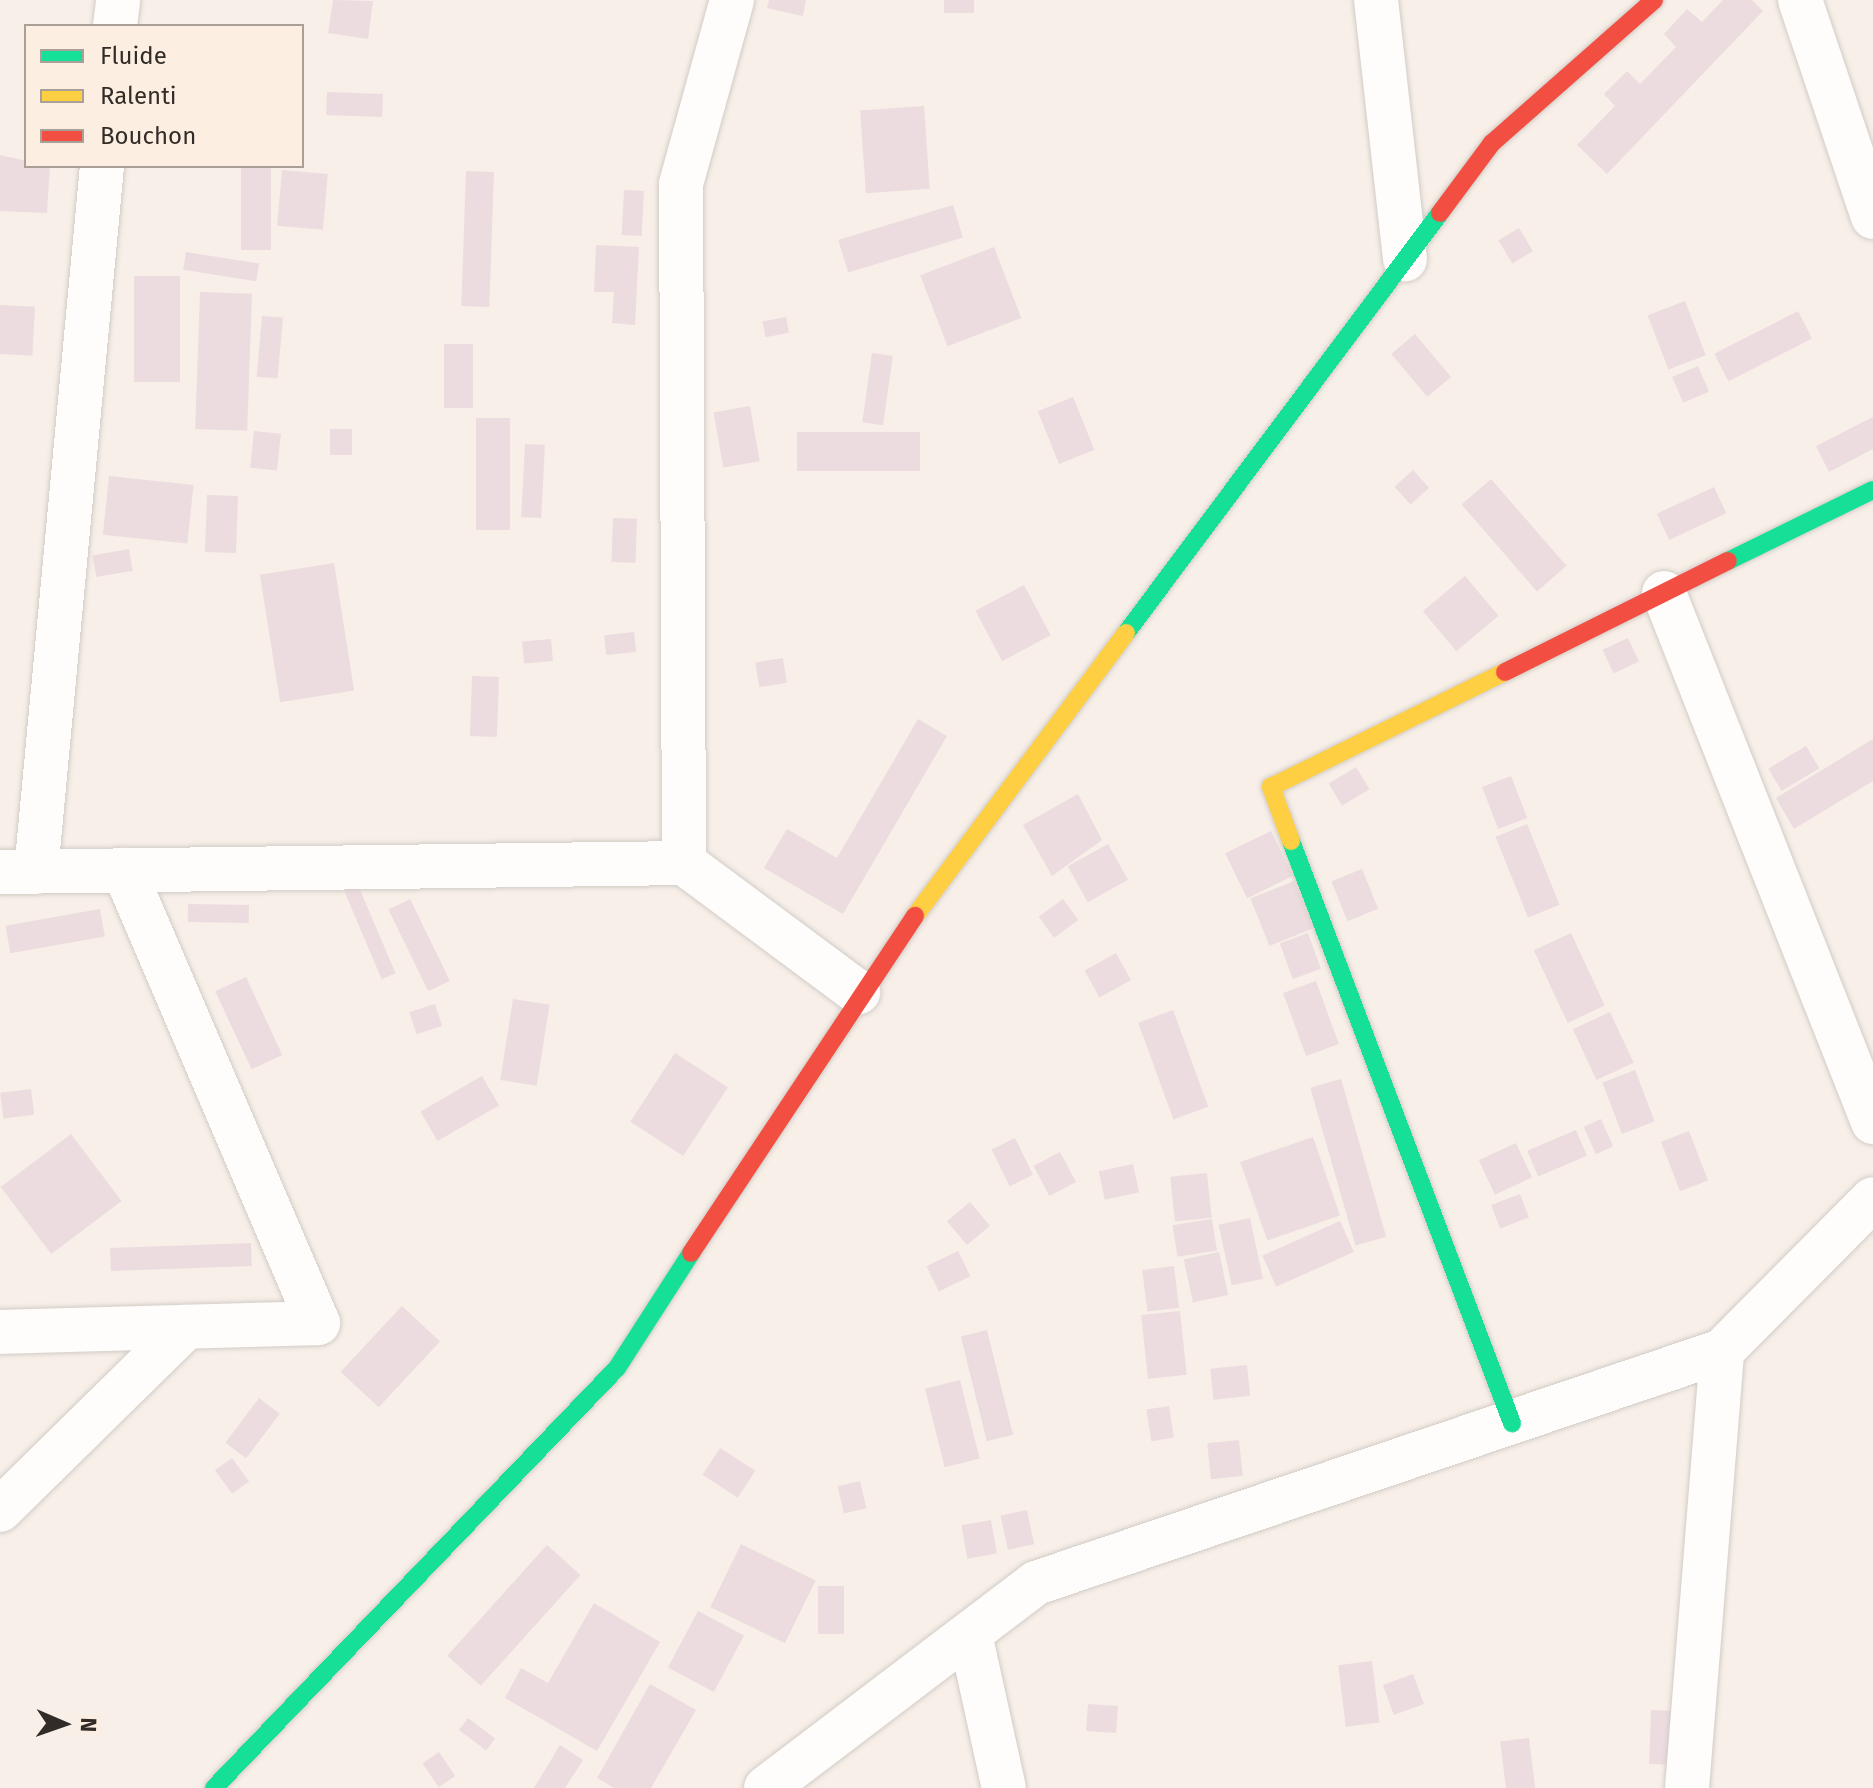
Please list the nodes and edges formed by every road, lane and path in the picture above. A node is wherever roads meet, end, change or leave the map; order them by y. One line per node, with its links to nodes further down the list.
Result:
1 (118, 0): 6 (street)
2 (732, 0): 12 (street)
3 (1376, 0): 9 (street)
4 (1654, 0): 9 (street)
5 (1800, 0): 8 (street)
6 (115, 24)
7 (102, 168): 14 (street)
8 (1873, 217)
9 (1405, 259): 15 (street)
10 (1873, 490): 11 (street)
11 (1664, 593): 16 (street); 21 (street)
12 (684, 863): 13 (street); 15 (street)
13 (124, 870): 14 (street); 18 (street)
14 (18, 872)
15 (858, 992): 24 (street)
16 (1869, 1099)
17 (1873, 1199): 20 (street)
18 (186, 1327): 19 (street); 22 (street)
19 (0, 1332)
20 (1722, 1351): 21 (street); 27 (street)
21 (1512, 1423): 23 (street)
22 (0, 1510)
23 (970, 1634): 25 (street); 26 (street)
24 (214, 1788)
25 (766, 1788)
26 (1004, 1788)
27 (1687, 1788)

